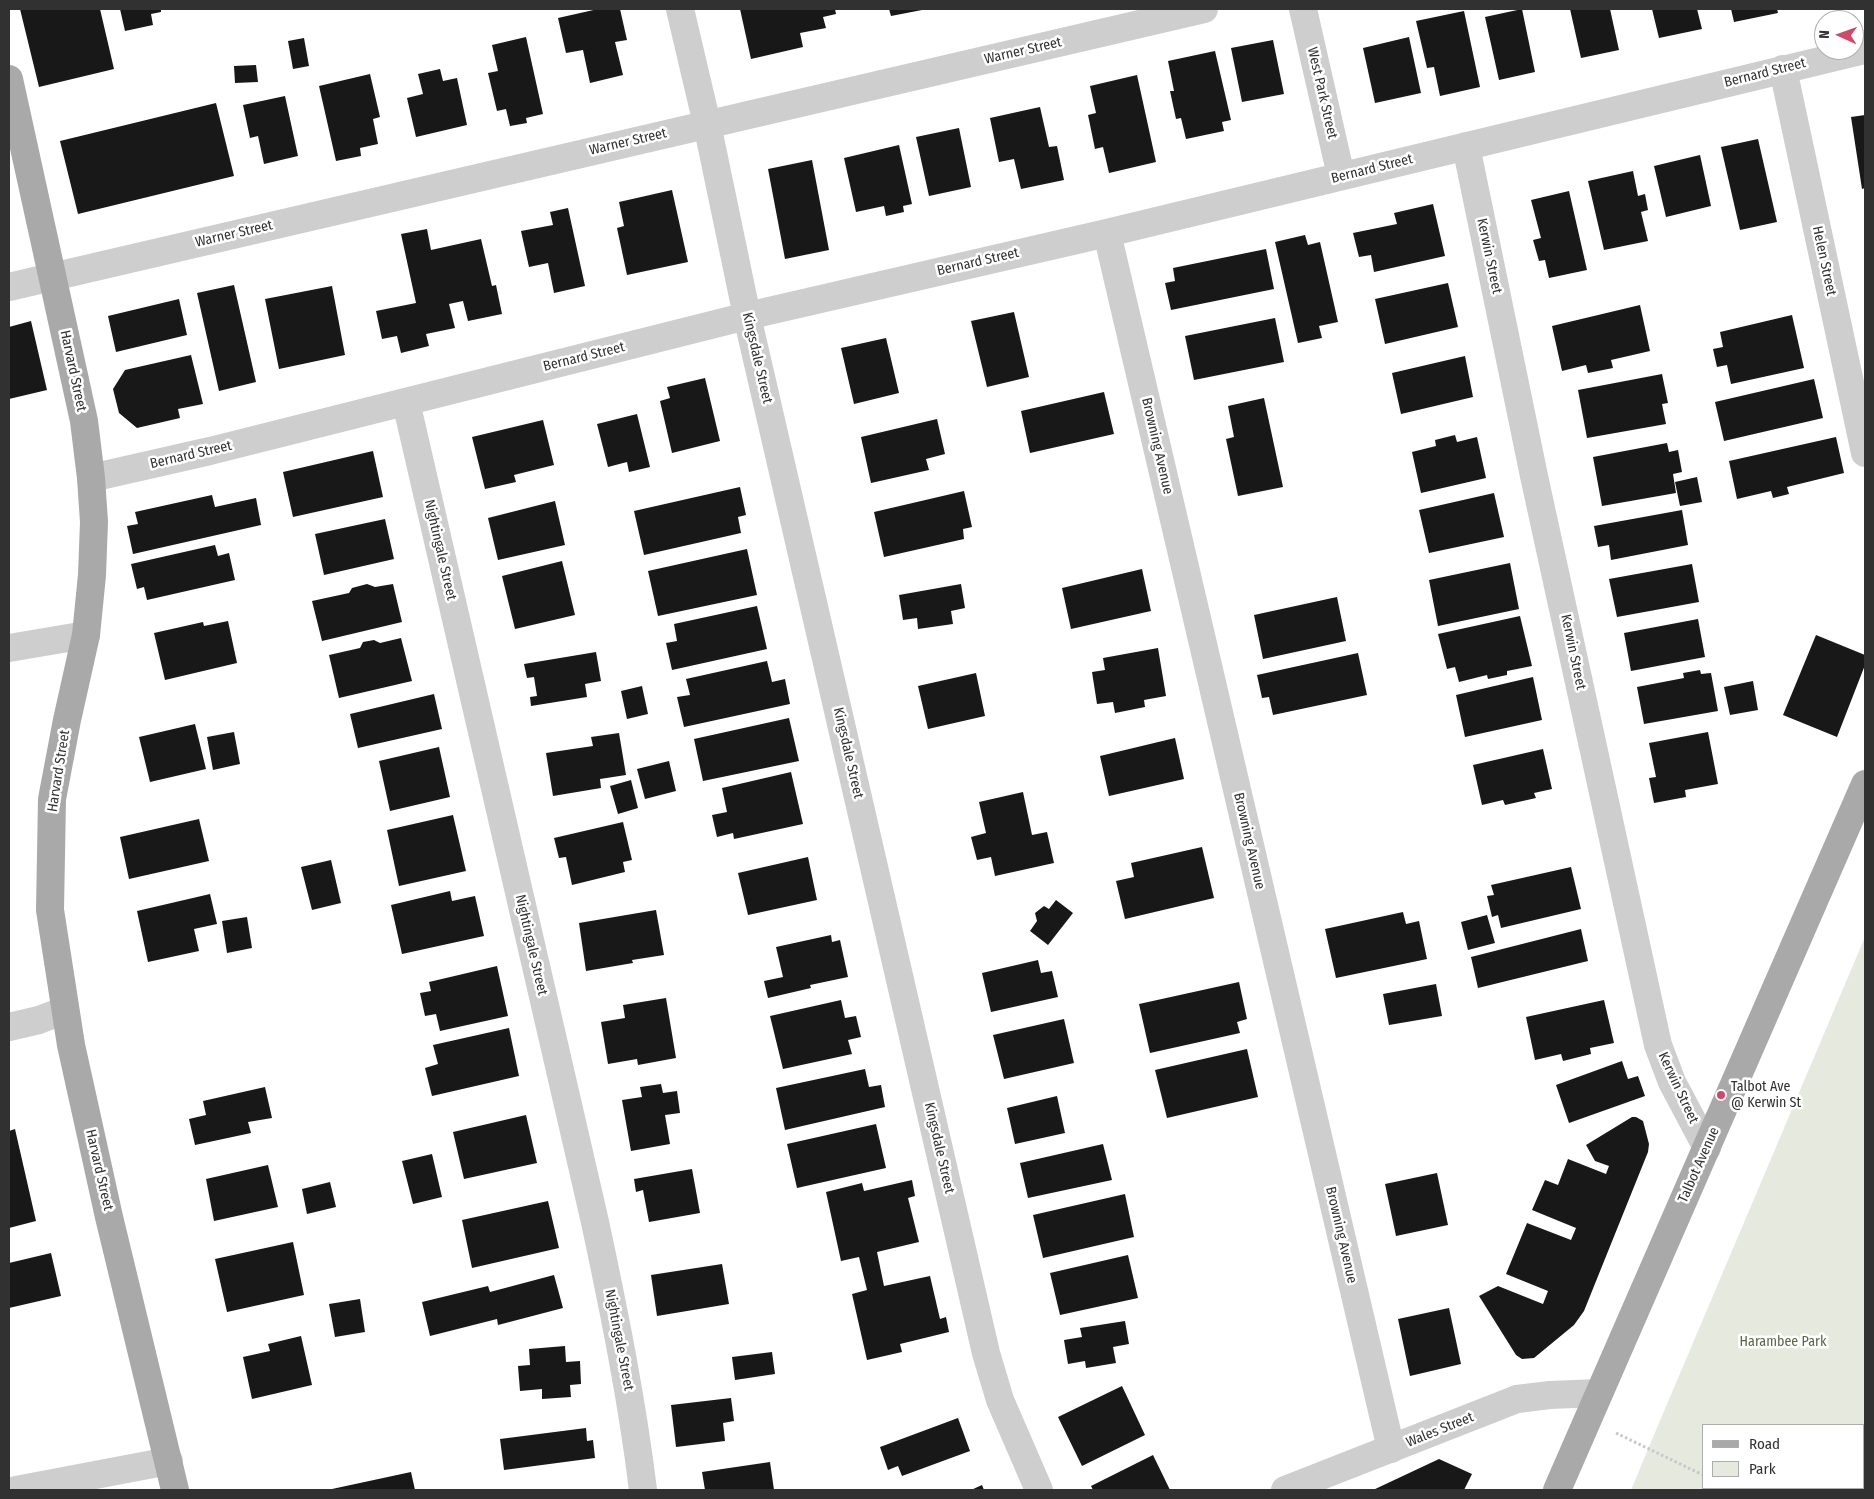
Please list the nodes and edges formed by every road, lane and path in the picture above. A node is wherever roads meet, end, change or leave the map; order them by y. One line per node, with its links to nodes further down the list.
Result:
1 (680, 9): 7 (street, Kingsdale Street)
2 (1204, 9): 7 (street, Warner Street)
3 (1303, 9): 9 (street, West Park Street)
4 (1865, 50): 5 (street, Bernard Street)
5 (1783, 69): 8 (street, Bernard Street); 15 (street, Helen Street)
6 (9, 79): 11 (main road, Harvard Street)
7 (707, 124): 11 (street, Warner Street); 13 (street, Kingsdale Street)
8 (1466, 146): 9 (street, Bernard Street); 22 (street, Kerwin Street)
9 (1341, 176): 10 (street, Bernard Street)
10 (1107, 233): 13 (street, Bernard Street); 25 (street, Browning Avenue)
11 (52, 276): 12 (street, Warner Street); 16 (main road, Harvard Street)
12 (9, 287)
13 (747, 316): 14 (street, Bernard Street); 31 (street, Kingsdale Street)
14 (406, 402): 16 (street, Bernard Street); 30 (street, Nightingale Street)
15 (1865, 453)
16 (91, 478): 17 (main road, Harvard Street)
17 (86, 635): 18 (street); 20 (main road, Harvard Street)
18 (9, 648)
19 (1865, 784): 22 (main road, Talbot Avenue)
20 (64, 1010): 21 (street); 26 (main road, Harvard Street)
21 (9, 1027)
22 (1707, 1148): 23 (main road, Talbot Avenue)
23 (1599, 1393): 24 (main road, Talbot Avenue); 25 (street, Wales Street)
24 (1587, 1420): 27 (path); 33 (main road, Talbot Avenue)
25 (1391, 1449): 32 (street, Wales Street)
26 (168, 1462): 28 (street); 29 (main road, Harvard Street)
27 (1702, 1474)
28 (16, 1490)
29 (175, 1490)
30 (643, 1490)
31 (1038, 1490)
32 (1285, 1490)
33 (1557, 1490)

